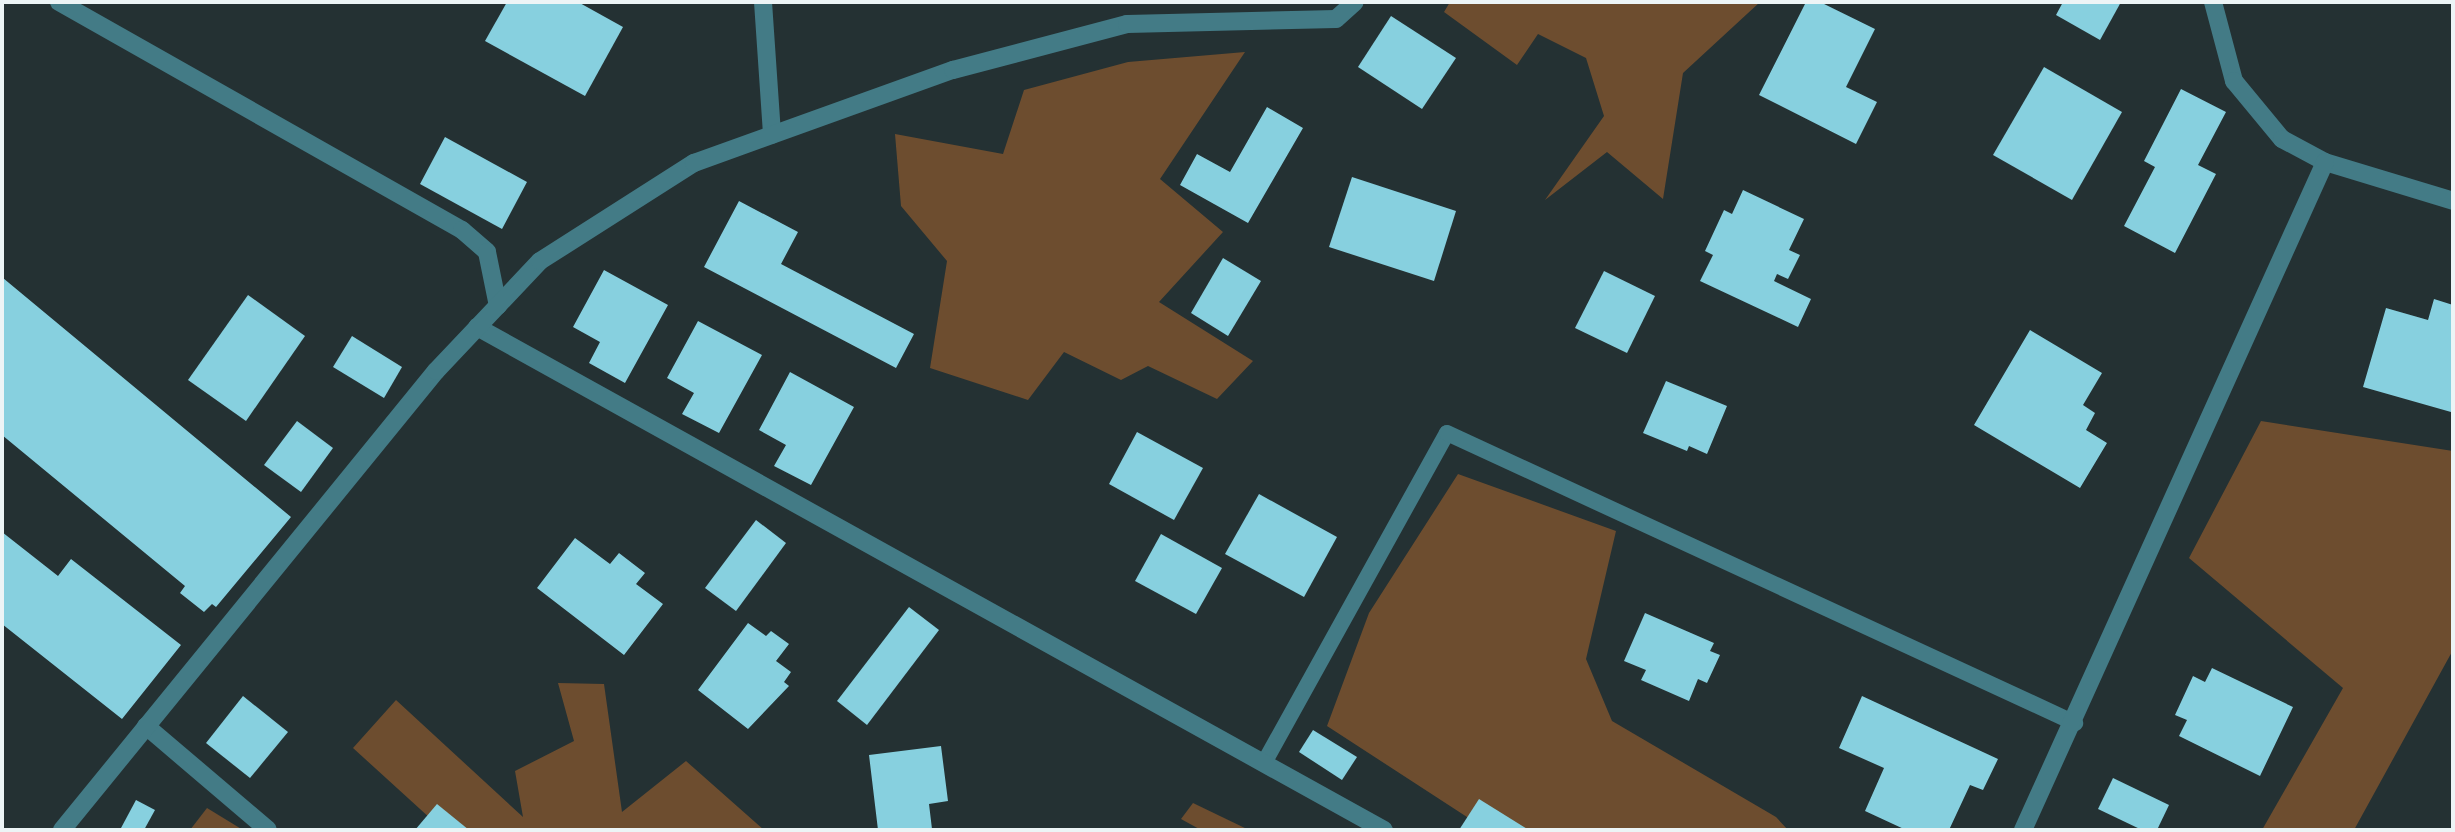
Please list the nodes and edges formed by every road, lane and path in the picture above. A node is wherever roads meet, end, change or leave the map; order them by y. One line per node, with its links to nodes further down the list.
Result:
1 (59, 2): 8 (street)
2 (763, 2): 5 (street)
3 (1355, 2): 5 (street)
4 (2213, 2): 6 (street)
5 (772, 135): 8 (street)
6 (2325, 162): 7 (street); 10 (street)
7 (2453, 201)
8 (498, 306): 9 (street)
9 (477, 327): 11 (street); 12 (street)
10 (2075, 723): 12 (lane); 16 (street)
11 (146, 726): 13 (street); 14 (street)
12 (1264, 764): 15 (street)
13 (62, 830)
14 (268, 830)
15 (1384, 830)
16 (2023, 830)

